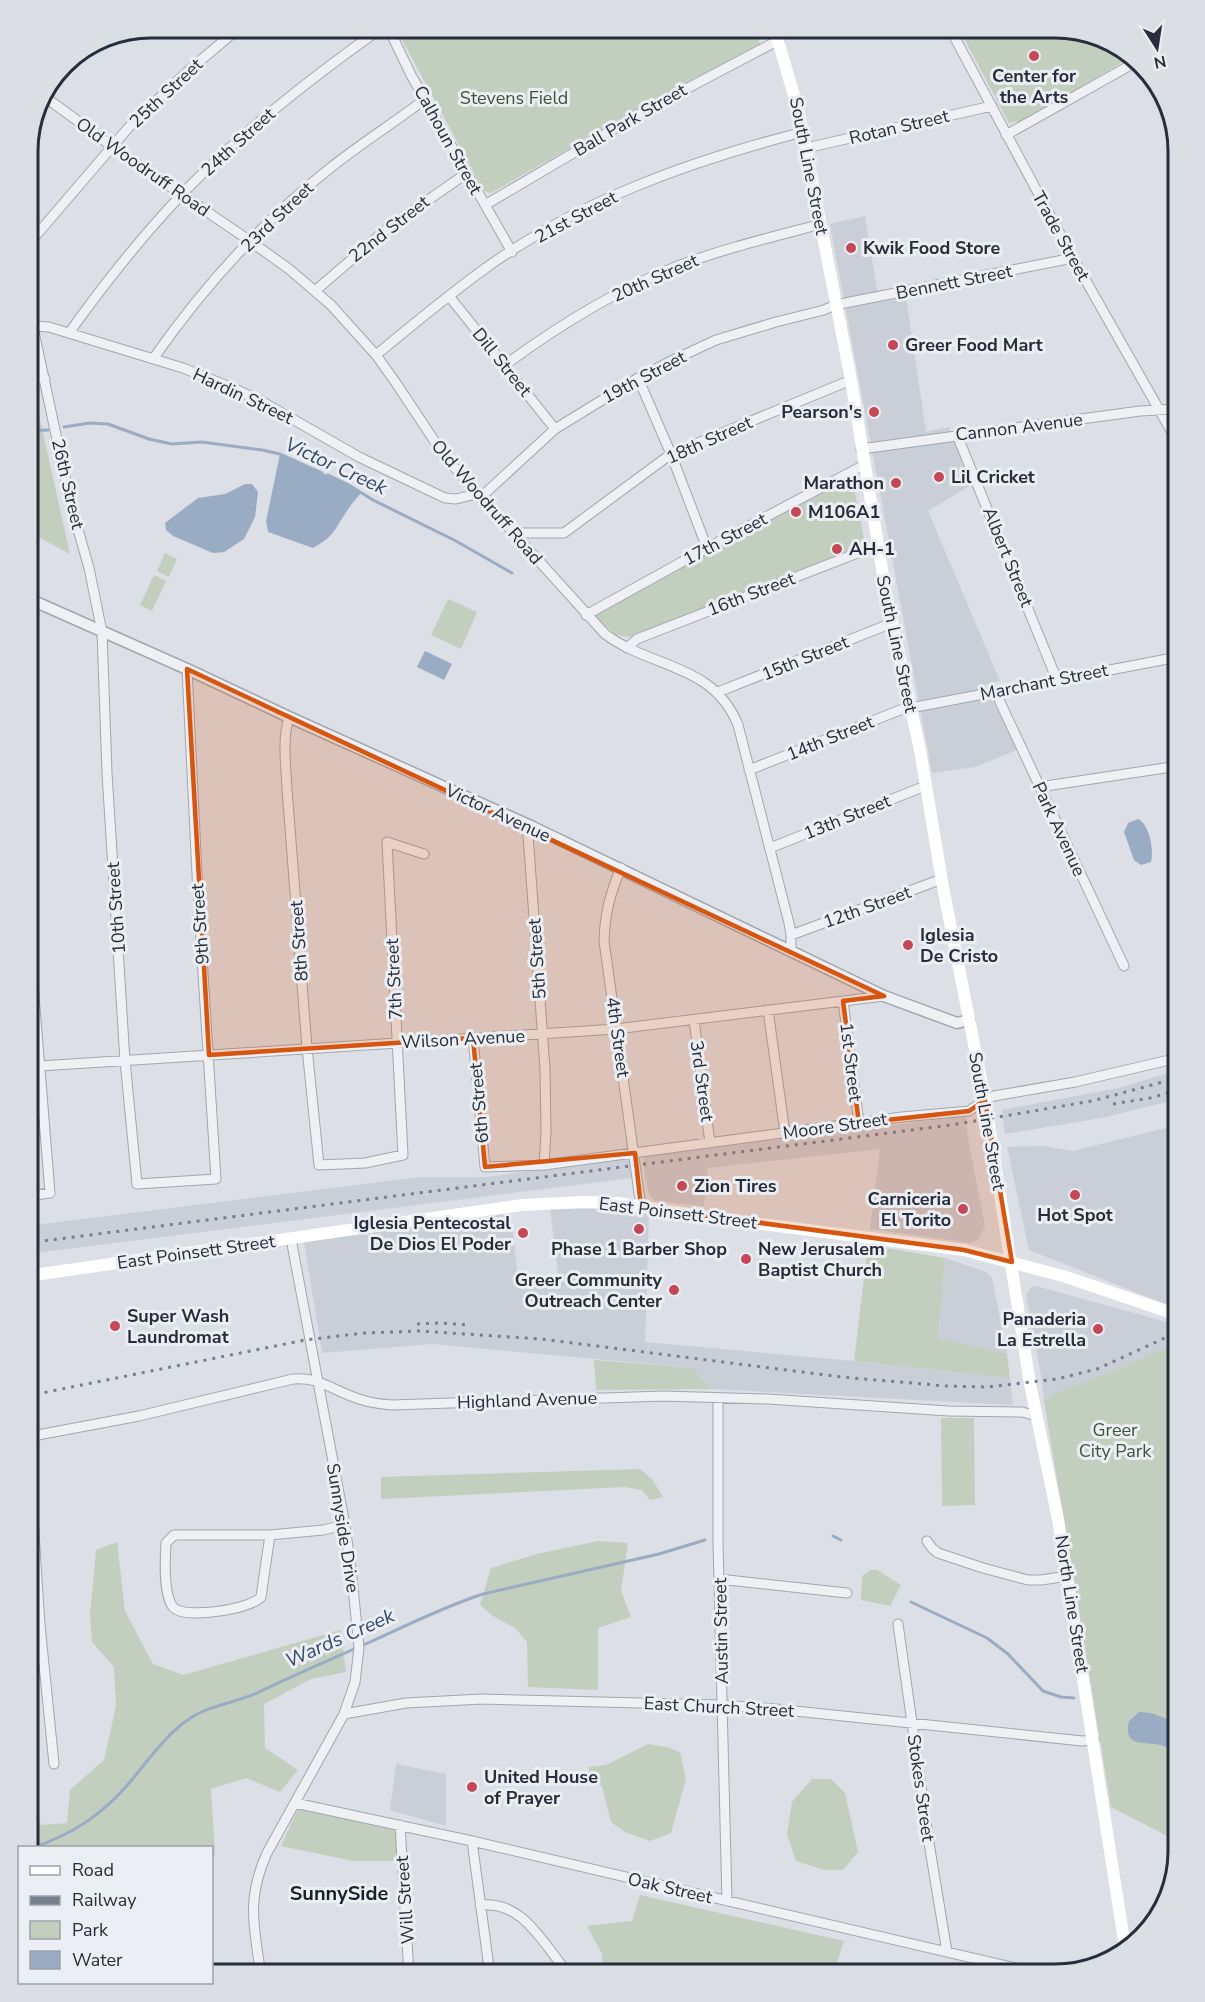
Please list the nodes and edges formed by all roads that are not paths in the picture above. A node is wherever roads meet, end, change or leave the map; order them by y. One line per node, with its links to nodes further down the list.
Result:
1 (227, 38): 12 (street, 25th Street)
2 (368, 38): 15 (street, 24th Street)
3 (393, 38): 7 (street, Calhoun Street)
4 (956, 38): 9 (street, Trade Street)
5 (778, 40): 10 (main road, South Line Street); 16 (street, Ball Park Street)
6 (1127, 67): 11 (street)
7 (426, 99): 14 (street, Calhoun Street); 19 (street, 23rd Street)
8 (49, 100): 12 (street, Old Woodruff Road)
9 (992, 106): 11 (street, Trade Street); 13 (street, Rotan Street)
10 (803, 132): 13 (main road, South Line Street); 20 (street, 21st Street)
11 (1006, 135): 21 (street, Trade Street)
12 (112, 146): 15 (street, Old Woodruff Road); 18 (street, 25th Street)
13 (806, 148): 17 (main road, South Line Street)
14 (467, 173): 16 (street, Calhoun Street); 22 (street, 22nd Street)
15 (182, 194): 19 (street, Old Woodruff Road); 26 (street, 24th Street)
16 (485, 205): 20 (street, Calhoun Street)
17 (821, 224): 24 (main road, South Line Street); 30 (street, 20th Street)
18 (38, 233)
19 (250, 241): 22 (street, Old Woodruff Road); 29 (street, 23rd Street)
20 (513, 252): 23 (street, 21st Street)
21 (1073, 258): 24 (street, Bennett Street); 35 (street, Trade Street)
22 (315, 291): 28 (street, Old Woodruff Road)
23 (449, 296): 28 (street, 21st Street); 30 (street, Dill Street)
24 (835, 305): 32 (street, 19th Street); 34 (main road, South Line Street)
25 (38, 326): 26 (street, Hardin Street)
26 (69, 333): 29 (street, Hardin Street)
27 (38, 348): 33 (street, 26th Street)
28 (376, 355): 43 (street, Old Woodruff Road)
29 (153, 359): 43 (street, Hardin Street)
30 (505, 365): 38 (street, Dill Street)
31 (38, 378): 33 (street)
32 (638, 378): 38 (street, 19th Street); 41 (street)
33 (45, 379): 50 (street, 26th Street)
34 (850, 380): 40 (main road, South Line Street); 41 (street, 18th Street)
35 (1160, 410): 36 (street, Cannon Avenue); 37 (street, Trade Street); 39 (street, Cannon Avenue)
36 (1168, 410)
37 (1168, 425)
38 (555, 429): 43 (street, 19th Street)
39 (957, 435): 40 (street, Cannon Avenue); 54 (street, Albert Street)
40 (861, 449): 42 (main road, South Line Street)
41 (671, 454): 44 (street, 18th Street); 46 (street)
42 (864, 465): 45 (main road, South Line Street); 46 (street, 17th Street)
43 (478, 496): 44 (street, Old Woodruff Road)
44 (511, 532): 48 (street, Old Woodruff Road)
45 (878, 545): 49 (main road, South Line Street); 51 (street, 16th Street)
46 (707, 548): 48 (street, 17th Street)
47 (38, 603): 50 (street, Victor Avenue)
48 (586, 615): 51 (street, Old Woodruff Road)
49 (892, 623): 56 (street, 15th Street); 57 (main road, South Line Street)
50 (102, 633): 53 (street, Victor Avenue); 83 (street, 10th Street)
51 (627, 648): 56 (street, Old Woodruff Road)
52 (1168, 659): 54 (street, Marchant Street)
53 (187, 669): 58 (street, Victor Avenue); 82 (street, 9th Street)
54 (1058, 680): 55 (street, Marchant Street)
55 (998, 691): 57 (street, Marchant Street); 62 (street, Park Avenue)
56 (718, 692): 60 (street, Old Woodruff Road)
57 (910, 707): 60 (street, 14th Street); 61 (main road, South Line Street)
58 (289, 717): 63 (street, Victor Avenue); 80 (street, 8th Street)
59 (1168, 768): 62 (street)
60 (749, 770): 64 (street, Old Woodruff Road)
61 (925, 786): 64 (street, 13th Street); 67 (main road, South Line Street)
62 (1040, 787): 70 (street, Park Avenue)
63 (533, 827): 66 (street, Victor Avenue); 77 (street, 5th Street)
64 (770, 848): 68 (street, Old Woodruff Road)
65 (424, 854): 79 (street, 7th Street)
66 (621, 868): 69 (street, Victor Avenue); 76 (street, 4th Street)
67 (942, 879): 68 (street, 12th Street); 75 (main road, South Line Street)
68 (791, 935): 69 (street, Old Woodruff Road)
69 (791, 951): 71 (street, Victor Avenue)
70 (1124, 966)
71 (884, 996): 72 (street, Wilson Avenue); 75 (street, Victor Avenue)
72 (843, 1001): 73 (street, Wilson Avenue); 87 (street, 1st Street)
73 (768, 1010): 74 (street, Wilson Avenue); 88 (street)
74 (694, 1020): 76 (street, Wilson Avenue); 89 (street, 3rd Street)
75 (969, 1020): 86 (main road, South Line Street)
76 (616, 1029): 77 (street, Wilson Avenue); 90 (street, 4th Street)
77 (542, 1034): 78 (street, Wilson Avenue); 92 (street, 5th Street)
78 (473, 1038): 79 (street, Wilson Avenue); 93 (street, 6th Street)
79 (397, 1043): 80 (street, Wilson Avenue); 91 (street, 7th Street)
80 (307, 1048): 82 (street, Wilson Avenue); 91 (street, 8th Street)
81 (38, 1051): 85 (street)
82 (209, 1055): 83 (street, Wilson Avenue); 94 (street, 9th Street)
83 (125, 1060): 85 (street, Wilson Avenue); 94 (street, 10th Street)
84 (1168, 1060): 86 (street, Moore Street)
85 (40, 1066): 95 (street)
86 (985, 1100): 87 (street, Moore Street); 98 (main road, South Line Street)
87 (859, 1123): 88 (street, Moore Street)
88 (785, 1133): 89 (street, Moore Street)
89 (710, 1143): 90 (street, Moore Street)
90 (634, 1153): 92 (street, Moore Street); 96 (street, 4th Street)
91 (319, 1165)
92 (544, 1165): 93 (street, Moore Street)
93 (485, 1167)
94 (137, 1184)
95 (38, 1195)
96 (641, 1207): 97 (main road, East Poinsett Street); 98 (main road, East Poinsett Street)
97 (291, 1239): 99 (main road, East Poinsett Street); 101 (street, Sunnyside Drive)
98 (1012, 1262): 100 (main road, East Poinsett Street); 103 (main road, North Line Street)
99 (38, 1274)
100 (1168, 1312)
101 (317, 1380): 102 (street, Highland Avenue); 104 (street, Highland Avenue); 105 (street, Sunnyside Drive)
102 (718, 1398): 103 (street, Highland Avenue); 109 (street, Austin Street)
103 (1037, 1416): 108 (main road, North Line Street)
104 (38, 1435)
105 (345, 1525): 106 (street); 115 (street, Sunnyside Drive)
106 (270, 1535): 106 (street)
107 (927, 1541): 108 (street)
108 (1068, 1576): 117 (main road, North Line Street)
109 (719, 1579): 110 (street); 114 (street, Austin Street)
110 (847, 1593)
111 (38, 1596): 113 (street)
112 (898, 1624): 116 (street, Stokes Street)
113 (40, 1625): 118 (street)
114 (722, 1705): 115 (street, East Church Street); 116 (street, East Church Street); 122 (street, Austin Street)
115 (344, 1714): 119 (street, Sunnyside Drive)
116 (911, 1722): 117 (street, East Church Street); 125 (street, Stokes Street)
117 (1094, 1740): 124 (main road, North Line Street)
118 (54, 1764)
119 (295, 1803): 120 (street, Oak Street); 126 (street, Sunnyside Drive)
120 (400, 1825): 121 (street, Oak Street); 127 (street, Will Street)
121 (472, 1841): 122 (street, Oak Street); 123 (street)
122 (727, 1901): 125 (street, Oak Street)
123 (480, 1905): 128 (street); 129 (street)
124 (1124, 1940)
125 (947, 1952): 130 (street, Oak Street)
126 (259, 1964)
127 (409, 1964)
128 (488, 1964)
129 (561, 1964)
130 (998, 1964)

